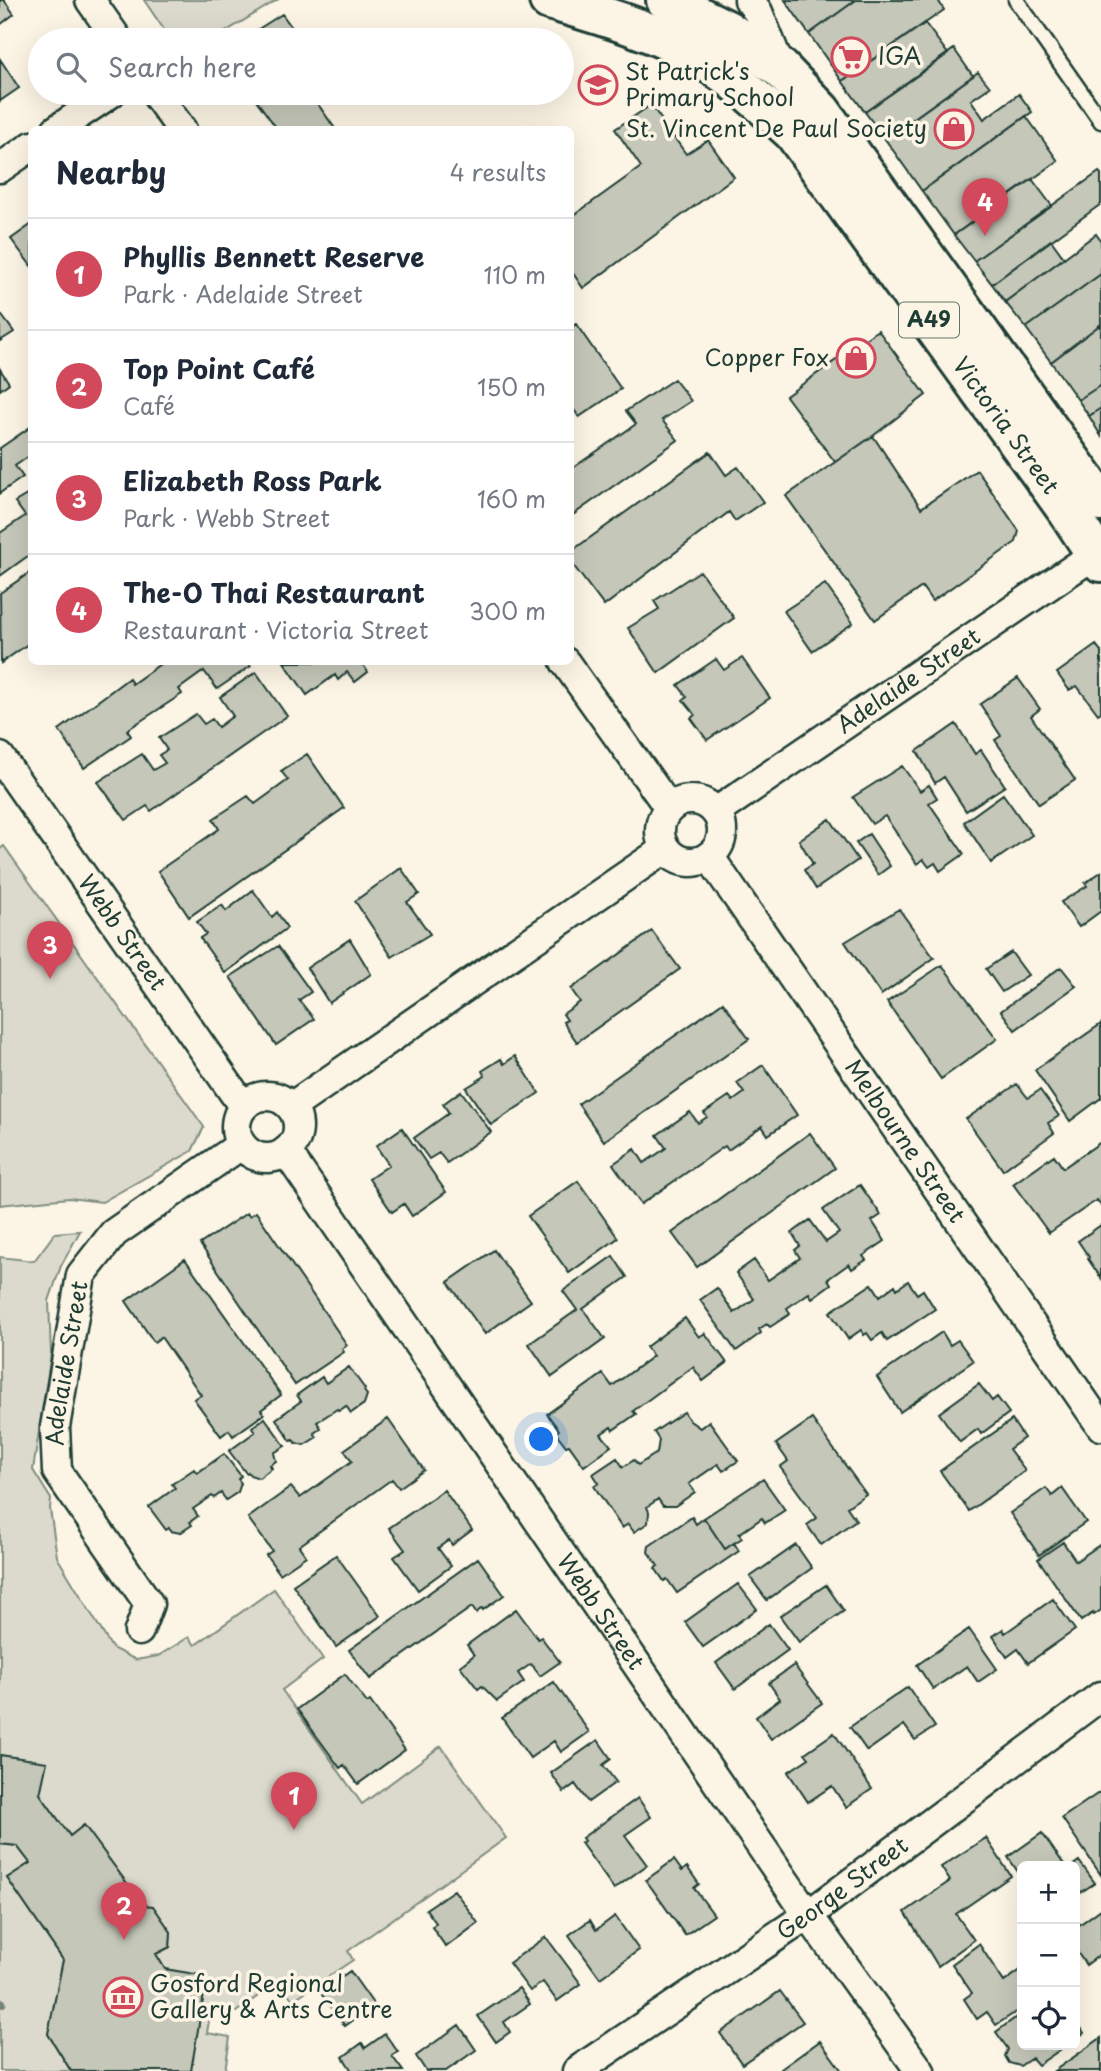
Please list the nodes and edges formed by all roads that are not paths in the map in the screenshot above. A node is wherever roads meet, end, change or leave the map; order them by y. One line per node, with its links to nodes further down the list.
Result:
1 (90, 0): 6 (street)
2 (549, 0): 16 (highway, Victoria Street / A49)
3 (666, 0): 7 (highway, A49)
4 (749, 0): 7 (street, Victoria Street)
5 (1016, 0): 10 (lane)
6 (110, 28)
7 (781, 69): 15 (highway, Victoria Street / A49)
8 (93, 105): 11 (street)
9 (164, 105): 12 (street)
10 (1101, 121)
11 (62, 126)
12 (179, 126)
13 (28, 149): 14 (street)
14 (0, 168)
15 (1101, 502)
16 (1099, 555): 20 (street, Adelaide Street)
17 (567, 665): 19 (street)
18 (0, 757): 23 (street, Webb Street)
19 (669, 808): 20 (street); 21 (street)
20 (716, 812): 22 (street)
21 (665, 849): 22 (street); 24 (street)
22 (709, 856): 27 (street, Melbourne Street)
23 (243, 1106): 24 (street); 25 (street)
24 (291, 1107): 26 (street)
25 (241, 1145): 26 (street); 28 (street, Adelaide Street)
26 (286, 1151): 30 (street, Webb Street)
27 (1101, 1426)
28 (139, 1631)
29 (1101, 1696): 30 (street, George Street)
30 (808, 1914): 31 (street, George Street); 32 (street, Webb Street)
31 (578, 2071)
32 (920, 2071)

